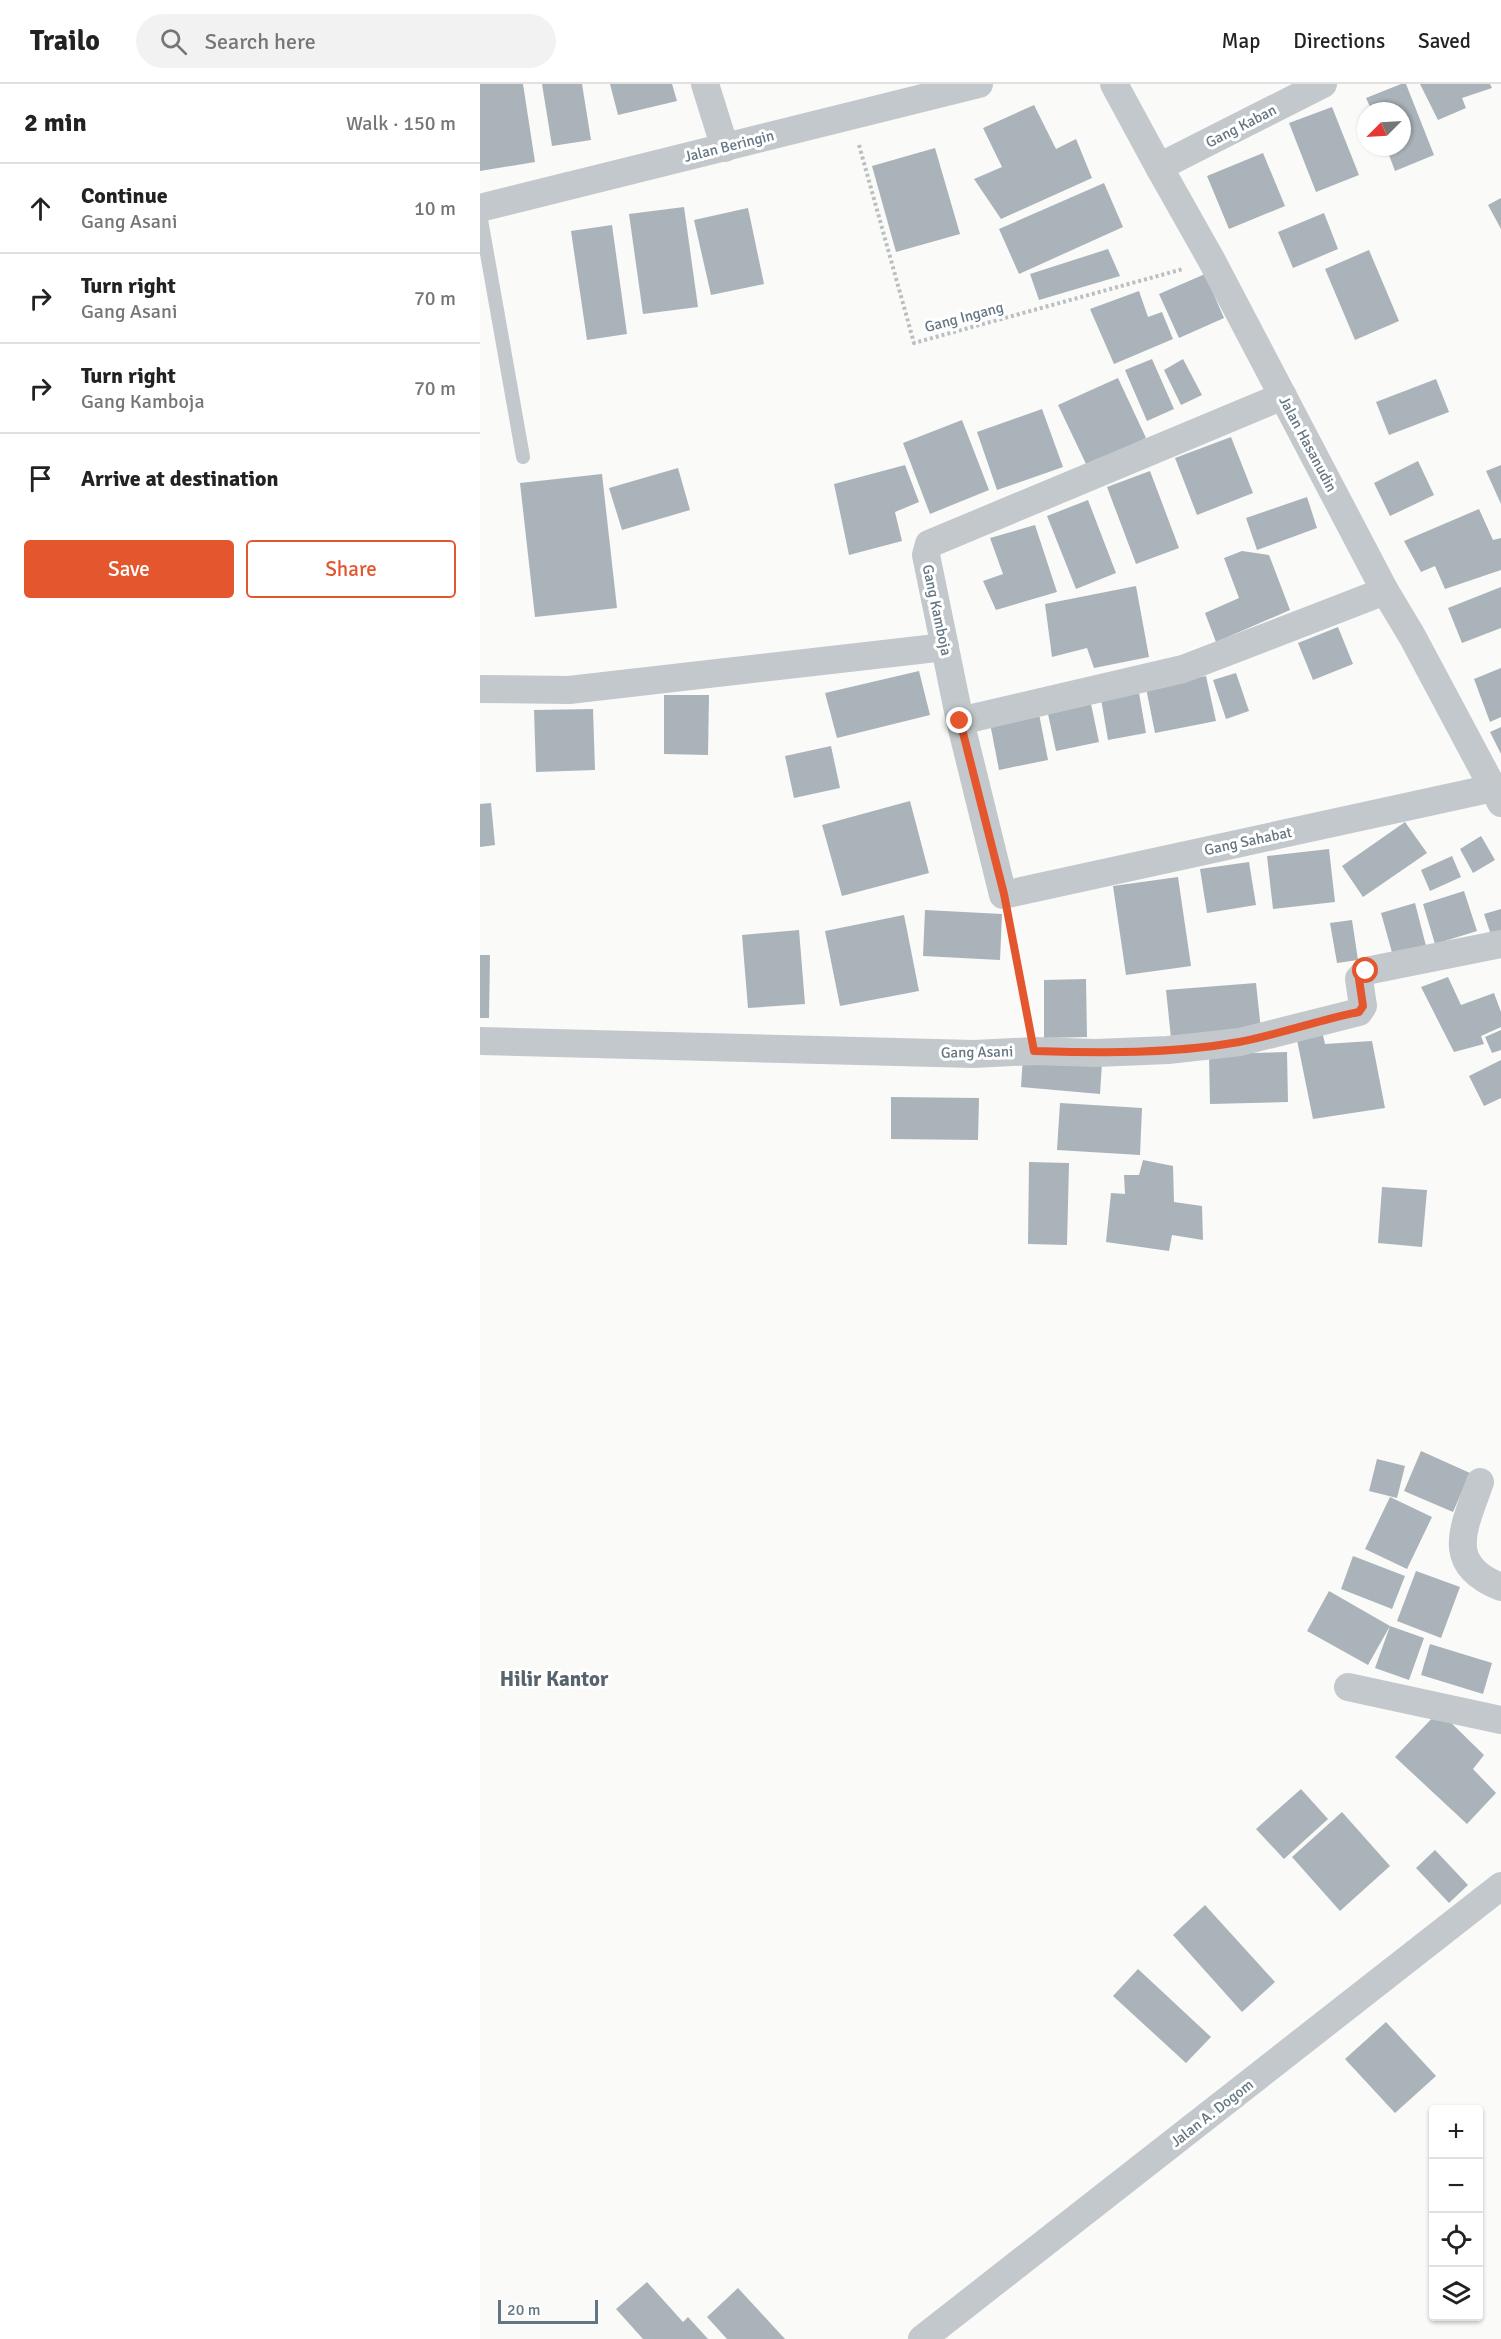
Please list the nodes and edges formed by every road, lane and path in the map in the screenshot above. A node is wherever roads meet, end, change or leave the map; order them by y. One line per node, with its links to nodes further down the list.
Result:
1 (705, 84): 6 (street)
2 (979, 84): 5 (street, Jalan Beringin)
3 (1114, 84): 7 (street, Jalan Hasanudin)
4 (1323, 84): 7 (street, Gang Kaban)
5 (851, 116): 6 (street, Jalan Beringin); 10 (path, Gang Ingang)
6 (725, 148): 8 (street, Jalan Beringin)
7 (1158, 168): 10 (street, Jalan Hasanudin)
8 (480, 208)
9 (480, 214): 12 (lane)
10 (1212, 261): 11 (street, Jalan Hasanudin)
11 (1283, 396): 13 (street, Jalan Hasanudin); 14 (street, Gang Kamboja)
12 (523, 457)
13 (1385, 591): 16 (street); 17 (street, Jalan Hasanudin)
14 (945, 647): 15 (street); 16 (street, Gang Kamboja)
15 (480, 689)
16 (960, 721): 18 (street, Gang Kamboja)
17 (1497, 796): 18 (street, Gang Sahabat)
18 (1004, 894): 21 (path)
19 (1501, 944): 21 (street, Gang Asani)
20 (480, 1041): 21 (street, Gang Asani)
21 (1034, 1051)
22 (1480, 1482): 23 (street)
23 (1501, 1587)
24 (1348, 1687): 25 (street)
25 (1501, 1720)
26 (1501, 1886): 27 (street, Jalan A. Dogom)
27 (922, 2339)

